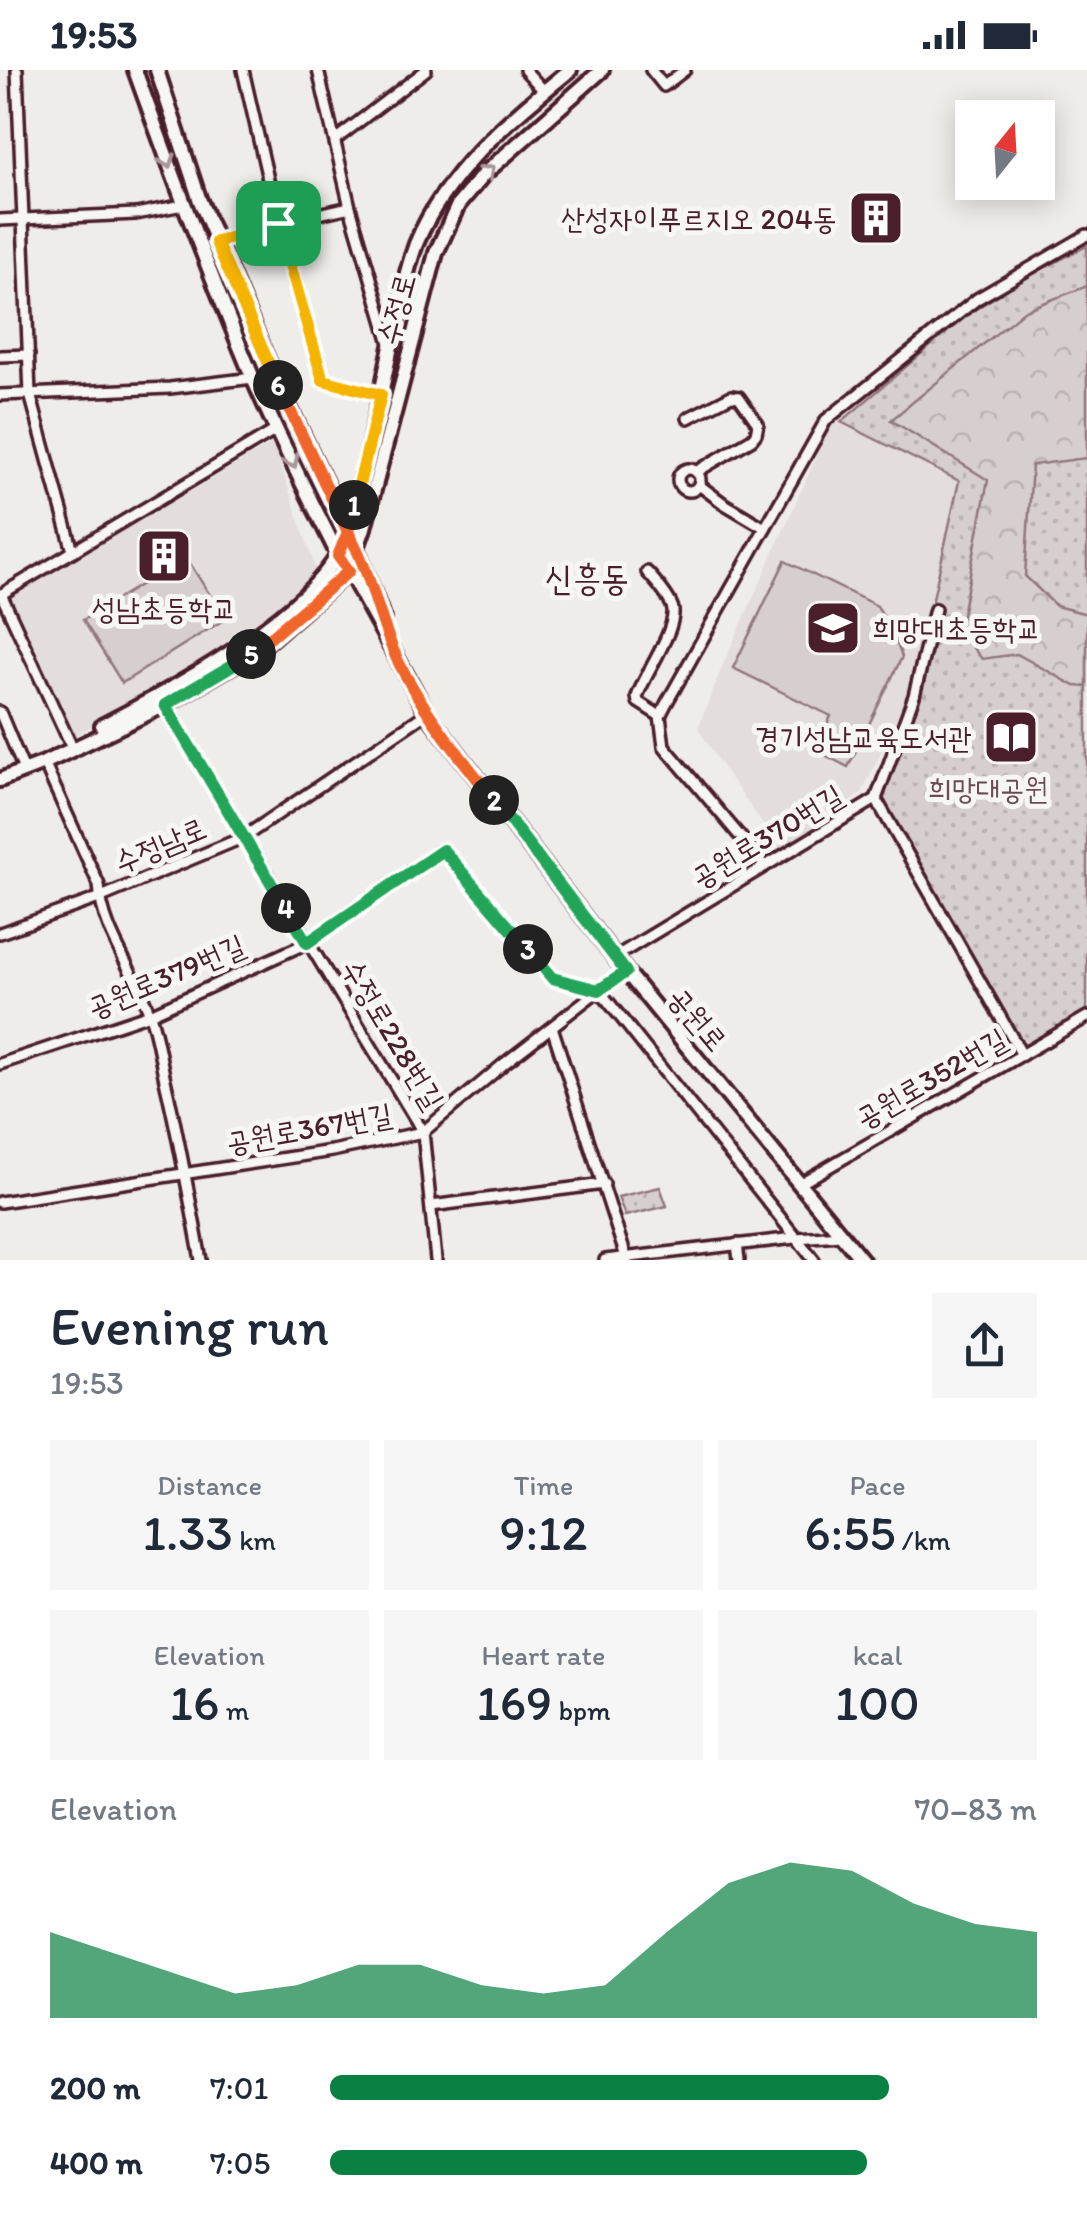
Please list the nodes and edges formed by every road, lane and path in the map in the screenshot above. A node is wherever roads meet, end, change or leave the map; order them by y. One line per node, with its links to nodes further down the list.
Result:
1 (17, 70): 16 (street)
2 (135, 70): 14 (main road, 공원로, one-way to 14)
3 (157, 70): 20 (main road, 공원로)
4 (243, 70): 18 (street)
5 (318, 70): 13 (street)
6 (426, 70): 13 (street)
7 (524, 70): 12 (street)
8 (570, 70): 12 (main road, 수정로)
9 (602, 70): 34 (main road, 수정로, one-way to 9)
10 (652, 70): 11 (street)
11 (685, 70)
12 (544, 91): 21 (main road, 수정로)
13 (335, 140): 15 (street)
14 (183, 205): 16 (street); 24 (main road, 공원로)
15 (350, 207): 18 (street); 21 (street)
16 (25, 219): 17 (street); 22 (street)
17 (0, 220)
18 (278, 223): 20 (street); 27 (street)
19 (1087, 235): 32 (street)
20 (216, 242): 33 (main road, 공원로)
21 (391, 345): 27 (main road, 수정로)
22 (29, 354): 23 (street); 26 (street)
23 (0, 356)
24 (253, 378): 26 (street); 29 (main road, 공원로)
25 (0, 394): 26 (street)
26 (30, 394): 35 (street)
27 (381, 395): 33 (main road, 수정로)
28 (688, 418): 30 (street)
29 (276, 430): 35 (street); 36 (main road, 공원로, one-way to 36)
30 (696, 472): 31 (street); 31 (street)
31 (698, 485): 32 (street)
32 (765, 528): 45 (street)
33 (348, 532): 34 (main road, 공원로); 36 (main road, 수정로)
34 (358, 550): 37 (main road, 수정로); 41 (main road, 공원로)
35 (73, 551): 39 (street)
36 (338, 556): 37 (main road, 공원로); 46 (main road, 수정로)
37 (349, 571): 41 (main road, 공원로); 42 (main road, 수정로)
38 (648, 572): 45 (street)
39 (0, 595): 46 (street)
40 (935, 609): 50 (street, 공원로370번길)
41 (397, 659): 44 (main road, 공원로)
42 (165, 705): 47 (main road, 수정로); 51 (street, 수정로228번길)
43 (0, 712): 48 (street)
44 (427, 713): 51 (street, 수정남로); 56 (main road, 공원로)
45 (660, 716): 52 (street)
46 (70, 743): 48 (main road, 수정로)
47 (44, 763): 49 (main road, 수정로); 53 (street)
48 (22, 765): 49 (main road, 수정로)
49 (0, 777)
50 (876, 799): 52 (street, 공원로370번길); 62 (street)
51 (244, 837): 53 (street, 수정남로); 55 (street, 수정로228번길)
52 (765, 866): 56 (street, 공원로370번길)
53 (99, 898): 54 (street, 수정남로); 59 (street)
54 (0, 933)
55 (307, 943): 58 (street, 공원로379번길); 59 (street, 공원로379번길); 64 (street, 수정로228번길)
56 (615, 957): 57 (main road, 공원로)
57 (626, 972): 58 (street, 공원로367번길); 66 (main road, 공원로)
58 (599, 990): 61 (street, 공원로367번길); 71 (street)
59 (150, 1014): 63 (street, 공원로379번길); 65 (street)
60 (1087, 1017): 62 (street, 공원로352번길)
61 (552, 1027): 64 (street, 공원로367번길); 67 (street)
62 (1022, 1055): 66 (street, 공원로352번길)
63 (0, 1064)
64 (423, 1132): 65 (street, 공원로367번길); 69 (street)
65 (185, 1176): 68 (street, 공원로367번길); 74 (street)
66 (801, 1183): 70 (main road, 공원로)
67 (604, 1184): 69 (street); 73 (street)
68 (0, 1202)
69 (431, 1206): 75 (street)
70 (842, 1235): 71 (street); 79 (main road, 공원로)
71 (795, 1238): 72 (street); 78 (street)
72 (737, 1244): 73 (street); 77 (street)
73 (627, 1259): 76 (street)
74 (201, 1260)
75 (436, 1260)
76 (606, 1260)
77 (740, 1260)
78 (814, 1260)
79 (862, 1260)

